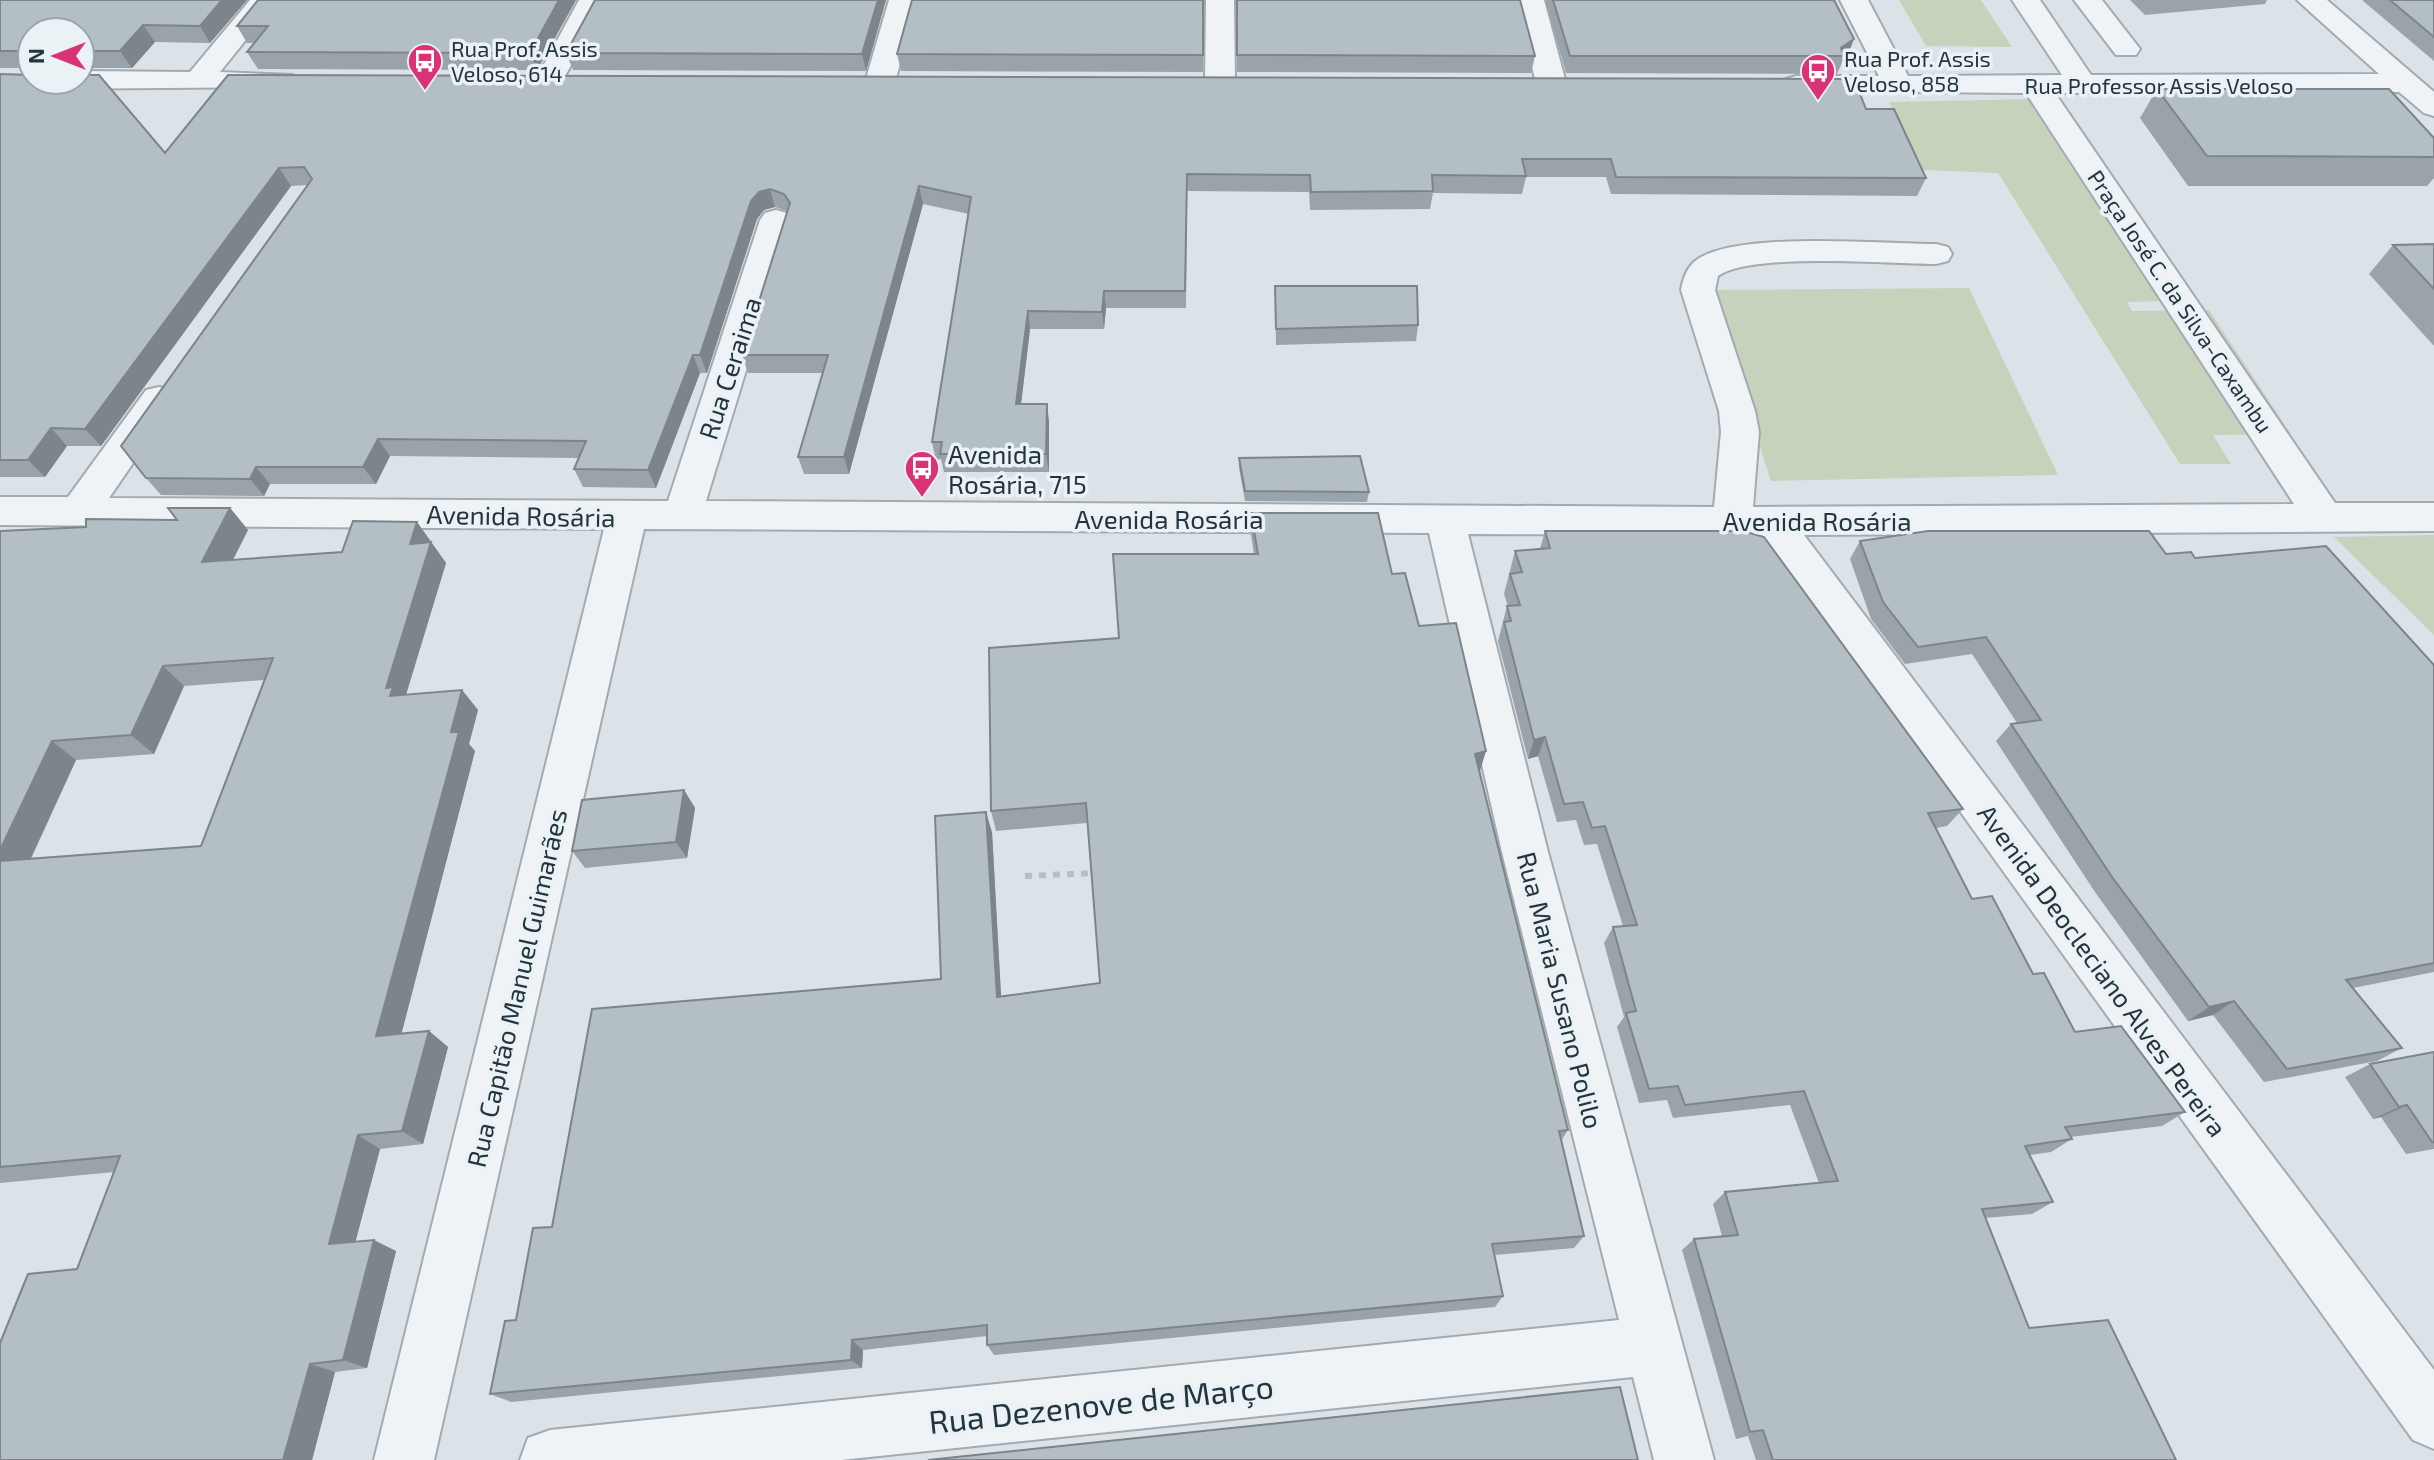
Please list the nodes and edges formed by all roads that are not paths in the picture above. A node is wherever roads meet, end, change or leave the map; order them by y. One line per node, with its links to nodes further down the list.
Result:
1 (264, 0): 12 (street)
2 (593, 0): 14 (street)
3 (903, 0): 16 (street)
4 (1220, 0): 19 (street)
5 (1530, 0): 22 (street)
6 (1854, 0): 26 (street)
7 (2026, 0): 28 (street)
8 (2088, 0): 10 (street)
9 (2311, 0): 24 (street)
10 (2126, 49)
11 (96, 80): 12 (street)
12 (198, 81): 13 (street)
13 (308, 81)
14 (580, 81)
15 (848, 82): 16 (street)
16 (880, 82): 17 (street)
17 (911, 82)
18 (1189, 83): 19 (street)
19 (1220, 83): 20 (street)
20 (1251, 83)
21 (1519, 83): 22 (street)
22 (1551, 83): 23 (street)
23 (1582, 83)
24 (2405, 83): 28 (street, Rua Professor Assis Veloso); 29 (street)
25 (1768, 85): 26 (street, Rua Professor Assis Veloso)
26 (1898, 85): 27 (street, Rua Professor Assis Veloso)
27 (2035, 85): 28 (street, Rua Professor Assis Veloso); 40 (street, Praça José C. da Silva-Caxambu)
28 (2083, 85)
29 (2434, 107)
30 (776, 220): 36 (street, Rua Ceraima)
31 (1936, 254): 39 (street)
32 (178, 372): 34 (street)
33 (0, 511): 34 (street, Avenida Rosária)
34 (79, 511): 35 (street, Avenida Rosária)
35 (627, 516): 36 (street, Avenida Rosária); 43 (street, Rua Capitão Manuel Guimarães)
36 (682, 516): 38 (street, Avenida Rosária)
37 (2434, 517): 40 (street, Avenida Rosária)
38 (1445, 519): 39 (street, Avenida Rosária); 41 (street, Rua Maria Susano Polilo)
39 (1752, 521): 40 (street, Avenida Rosária); 42 (street, Avenida Deocleciano Alves Pereira)
40 (2312, 529)
41 (1653, 1346): 44 (street, Rua Dezenove de Março); 45 (street, Rua Maria Susano Polilo)
42 (2434, 1419)
43 (404, 1460)
44 (550, 1460)
45 (1684, 1460)

